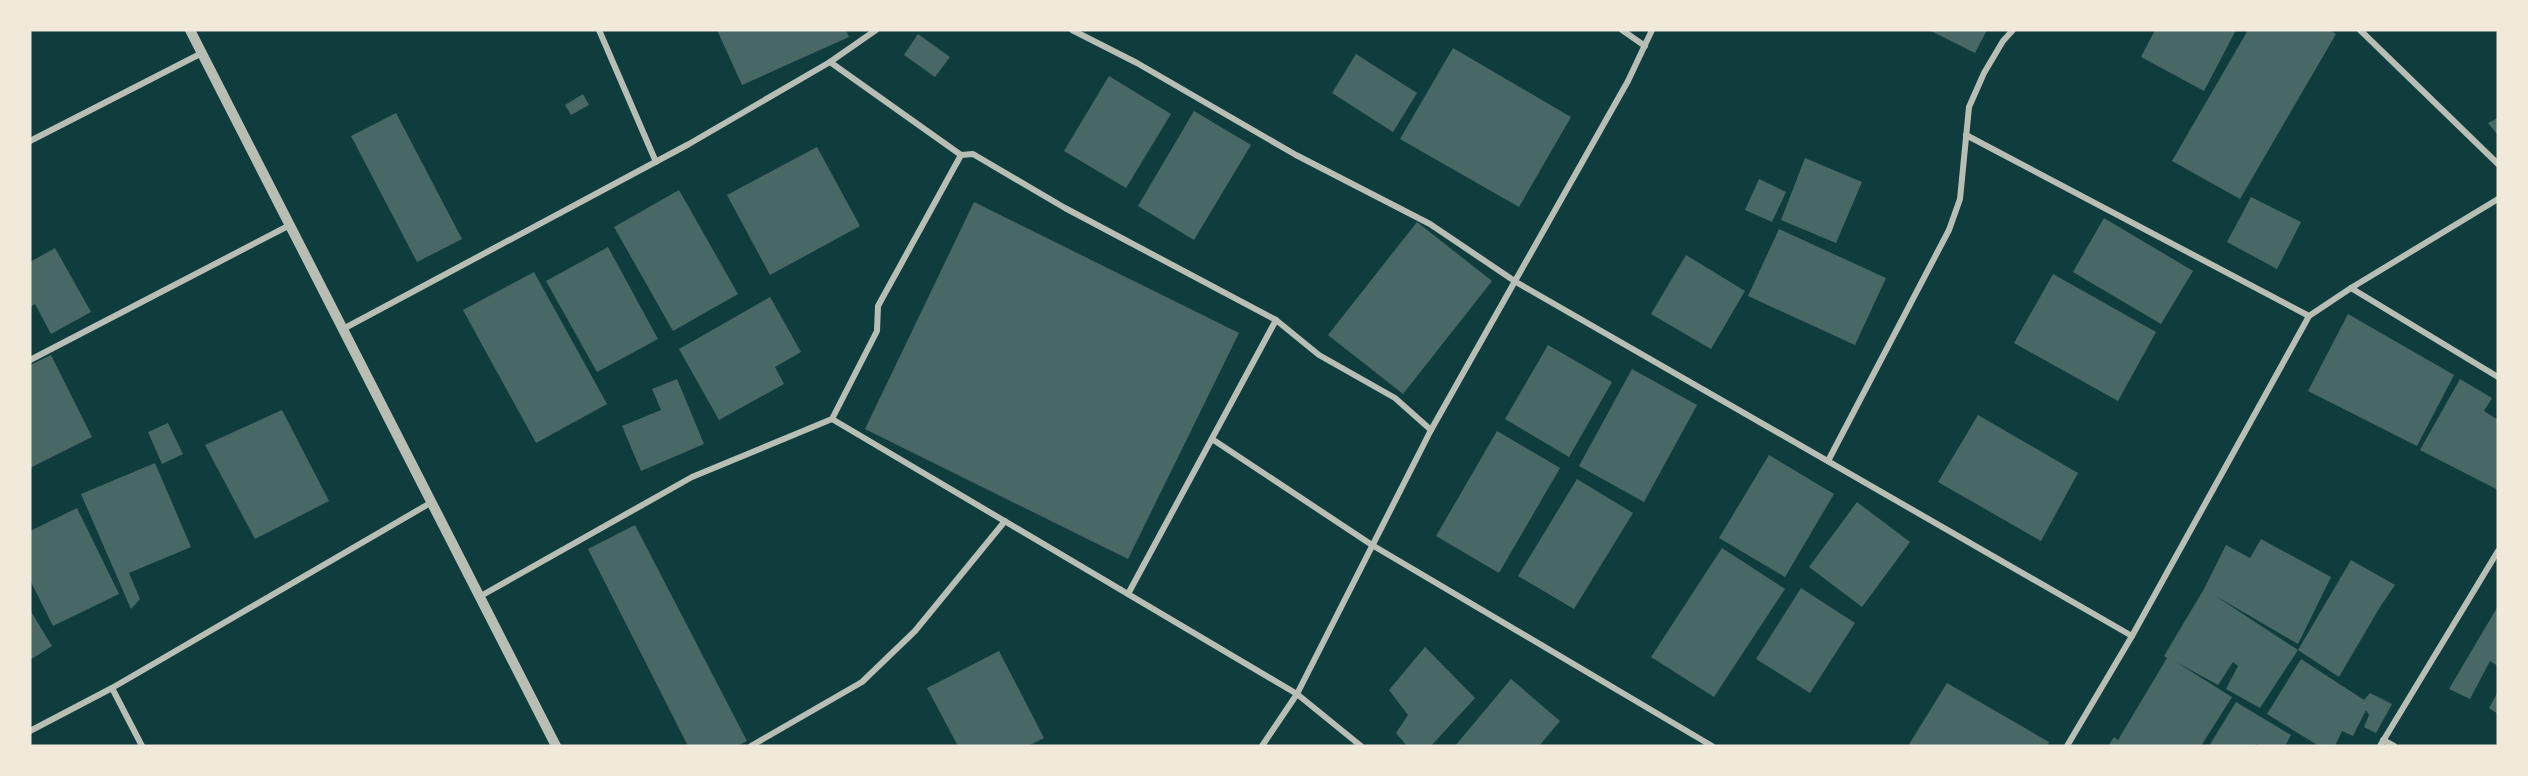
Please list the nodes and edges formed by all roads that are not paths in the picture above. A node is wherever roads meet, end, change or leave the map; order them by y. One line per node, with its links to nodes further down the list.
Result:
1 (190, 30): 10 (street)
2 (599, 30): 15 (street)
3 (876, 30): 11 (street)
4 (1072, 30): 19 (street)
5 (1622, 30): 9 (street)
6 (1652, 30): 9 (street)
7 (2013, 30): 12 (street)
8 (2360, 30): 16 (street)
9 (1645, 46): 19 (street)
10 (202, 53): 13 (street); 18 (street)
11 (830, 62): 14 (street); 15 (street)
12 (1966, 135): 21 (street); 29 (street)
13 (30, 141)
14 (961, 155): 22 (street); 26 (street)
15 (656, 162): 23 (street)
16 (2498, 164)
17 (2498, 199): 20 (street)
18 (290, 225): 23 (street); 24 (street)
19 (1516, 282): 27 (street); 29 (street)
20 (2351, 288): 21 (street); 25 (street)
21 (2309, 316): 36 (street)
22 (1276, 320): 27 (street); 28 (street)
23 (343, 329): 30 (street)
24 (30, 360)
25 (2498, 377)
26 (832, 419): 31 (street); 35 (street)
27 (1431, 429): 32 (street)
28 (1212, 439): 32 (street); 34 (street)
29 (1828, 461): 36 (street)
30 (432, 502): 35 (street); 37 (street)
31 (1005, 521): 34 (street); 43 (street)
32 (1372, 545): 38 (street); 46 (street)
33 (2498, 551): 40 (street)
34 (1128, 594): 38 (street)
35 (479, 597): 42 (street)
36 (2132, 636): 47 (street)
37 (112, 688): 39 (street); 41 (street)
38 (1297, 694): 44 (street); 45 (street)
39 (30, 731)
40 (2382, 743): 48 (street)
41 (142, 746)
42 (556, 746)
43 (751, 746)
44 (1262, 746)
45 (1361, 746)
46 (1712, 746)
47 (2067, 746)
48 (2394, 746)

